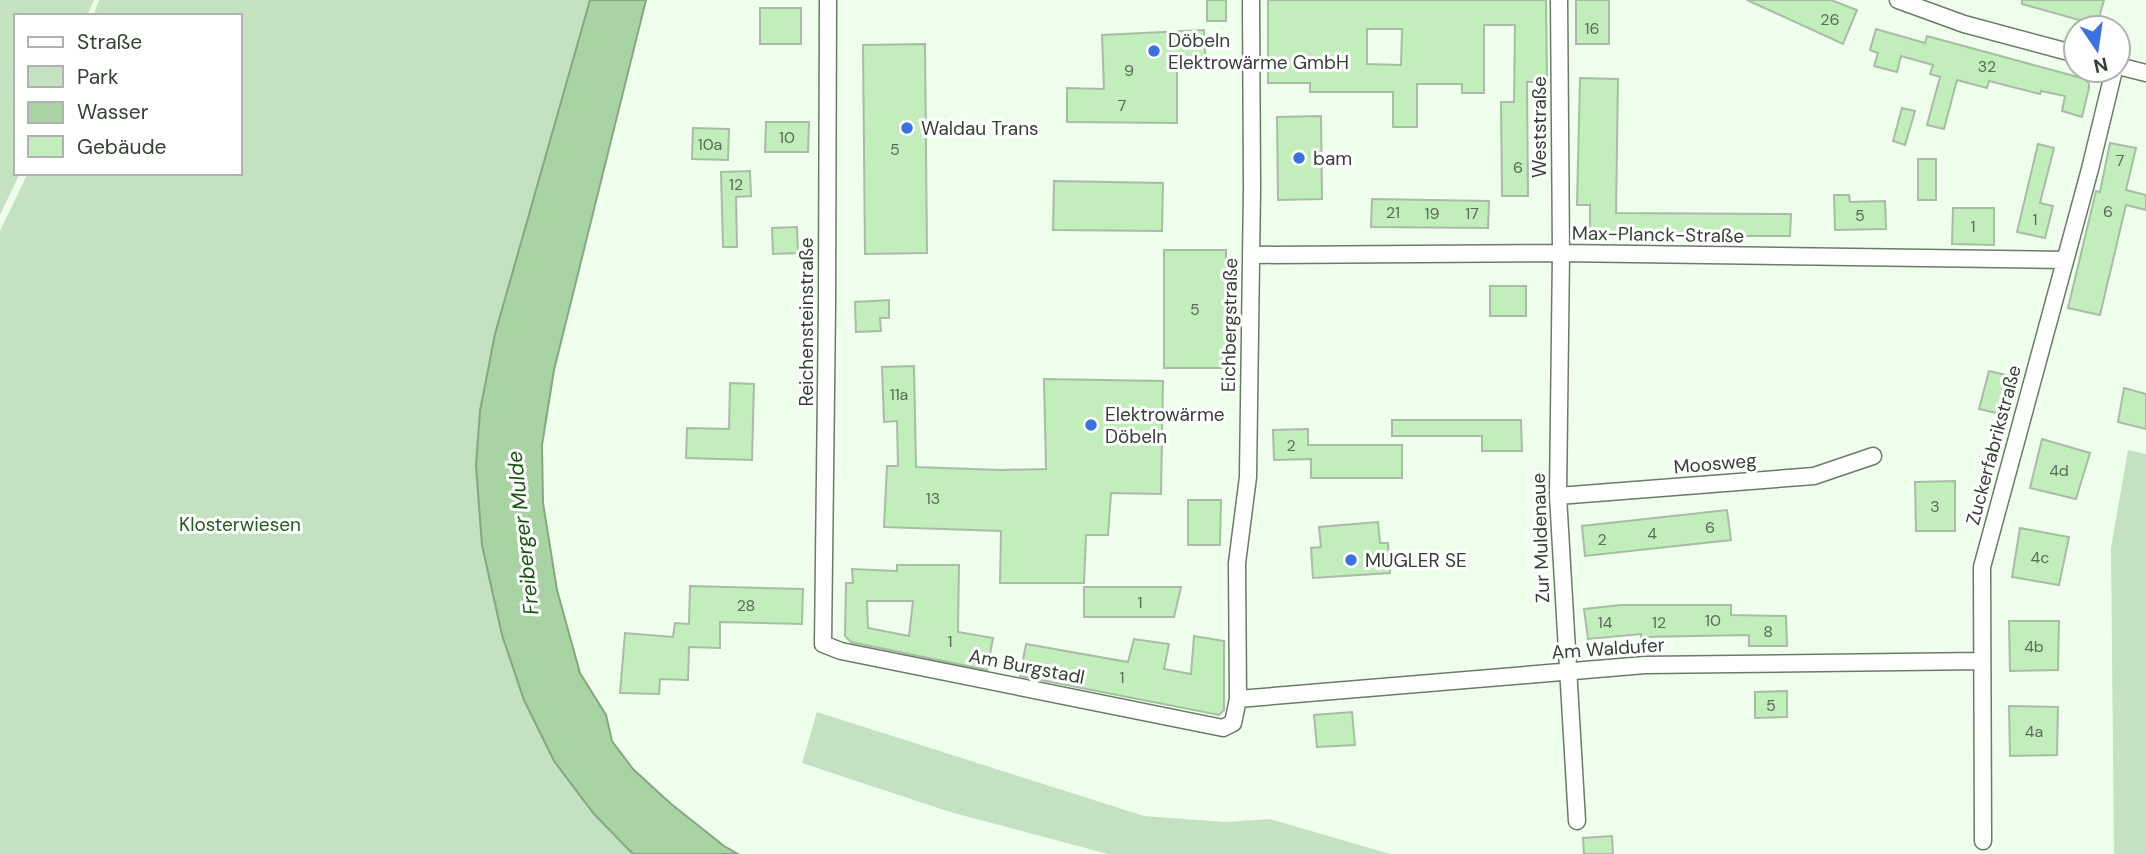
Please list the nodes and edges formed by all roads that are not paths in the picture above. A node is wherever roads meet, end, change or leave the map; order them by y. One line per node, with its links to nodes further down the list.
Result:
1 (828, 0): 12 (street, Reichensteinstraße)
2 (1251, 0): 8 (street, Eichbergstraße)
3 (1559, 0): 7 (street, Weststraße)
4 (1898, 0): 5 (street)
5 (2062, 50)
6 (2110, 84): 9 (street, Zuckerfabrikstraße)
7 (1561, 253): 8 (street, Max-Planck-Straße); 9 (street, Max-Planck-Straße); 11 (street, Zur Muldenaue)
8 (1251, 255): 15 (street, Eichbergstraße)
9 (2065, 260): 13 (street, Zuckerfabrikstraße)
10 (1873, 456): 11 (street, Moosweg)
11 (1558, 496): 14 (street, Zur Muldenaue)
12 (822, 644): 16 (street, Am Burgstadl)
13 (1982, 661): 14 (street, Am Waldufer); 18 (street, Zuckerfabrikstraße)
14 (1568, 672): 15 (street, Am Waldufer); 17 (street, Zur Muldenaue)
15 (1238, 699): 16 (street, Eichbergstraße)
16 (1223, 728)
17 (1577, 821)
18 (1983, 841)

